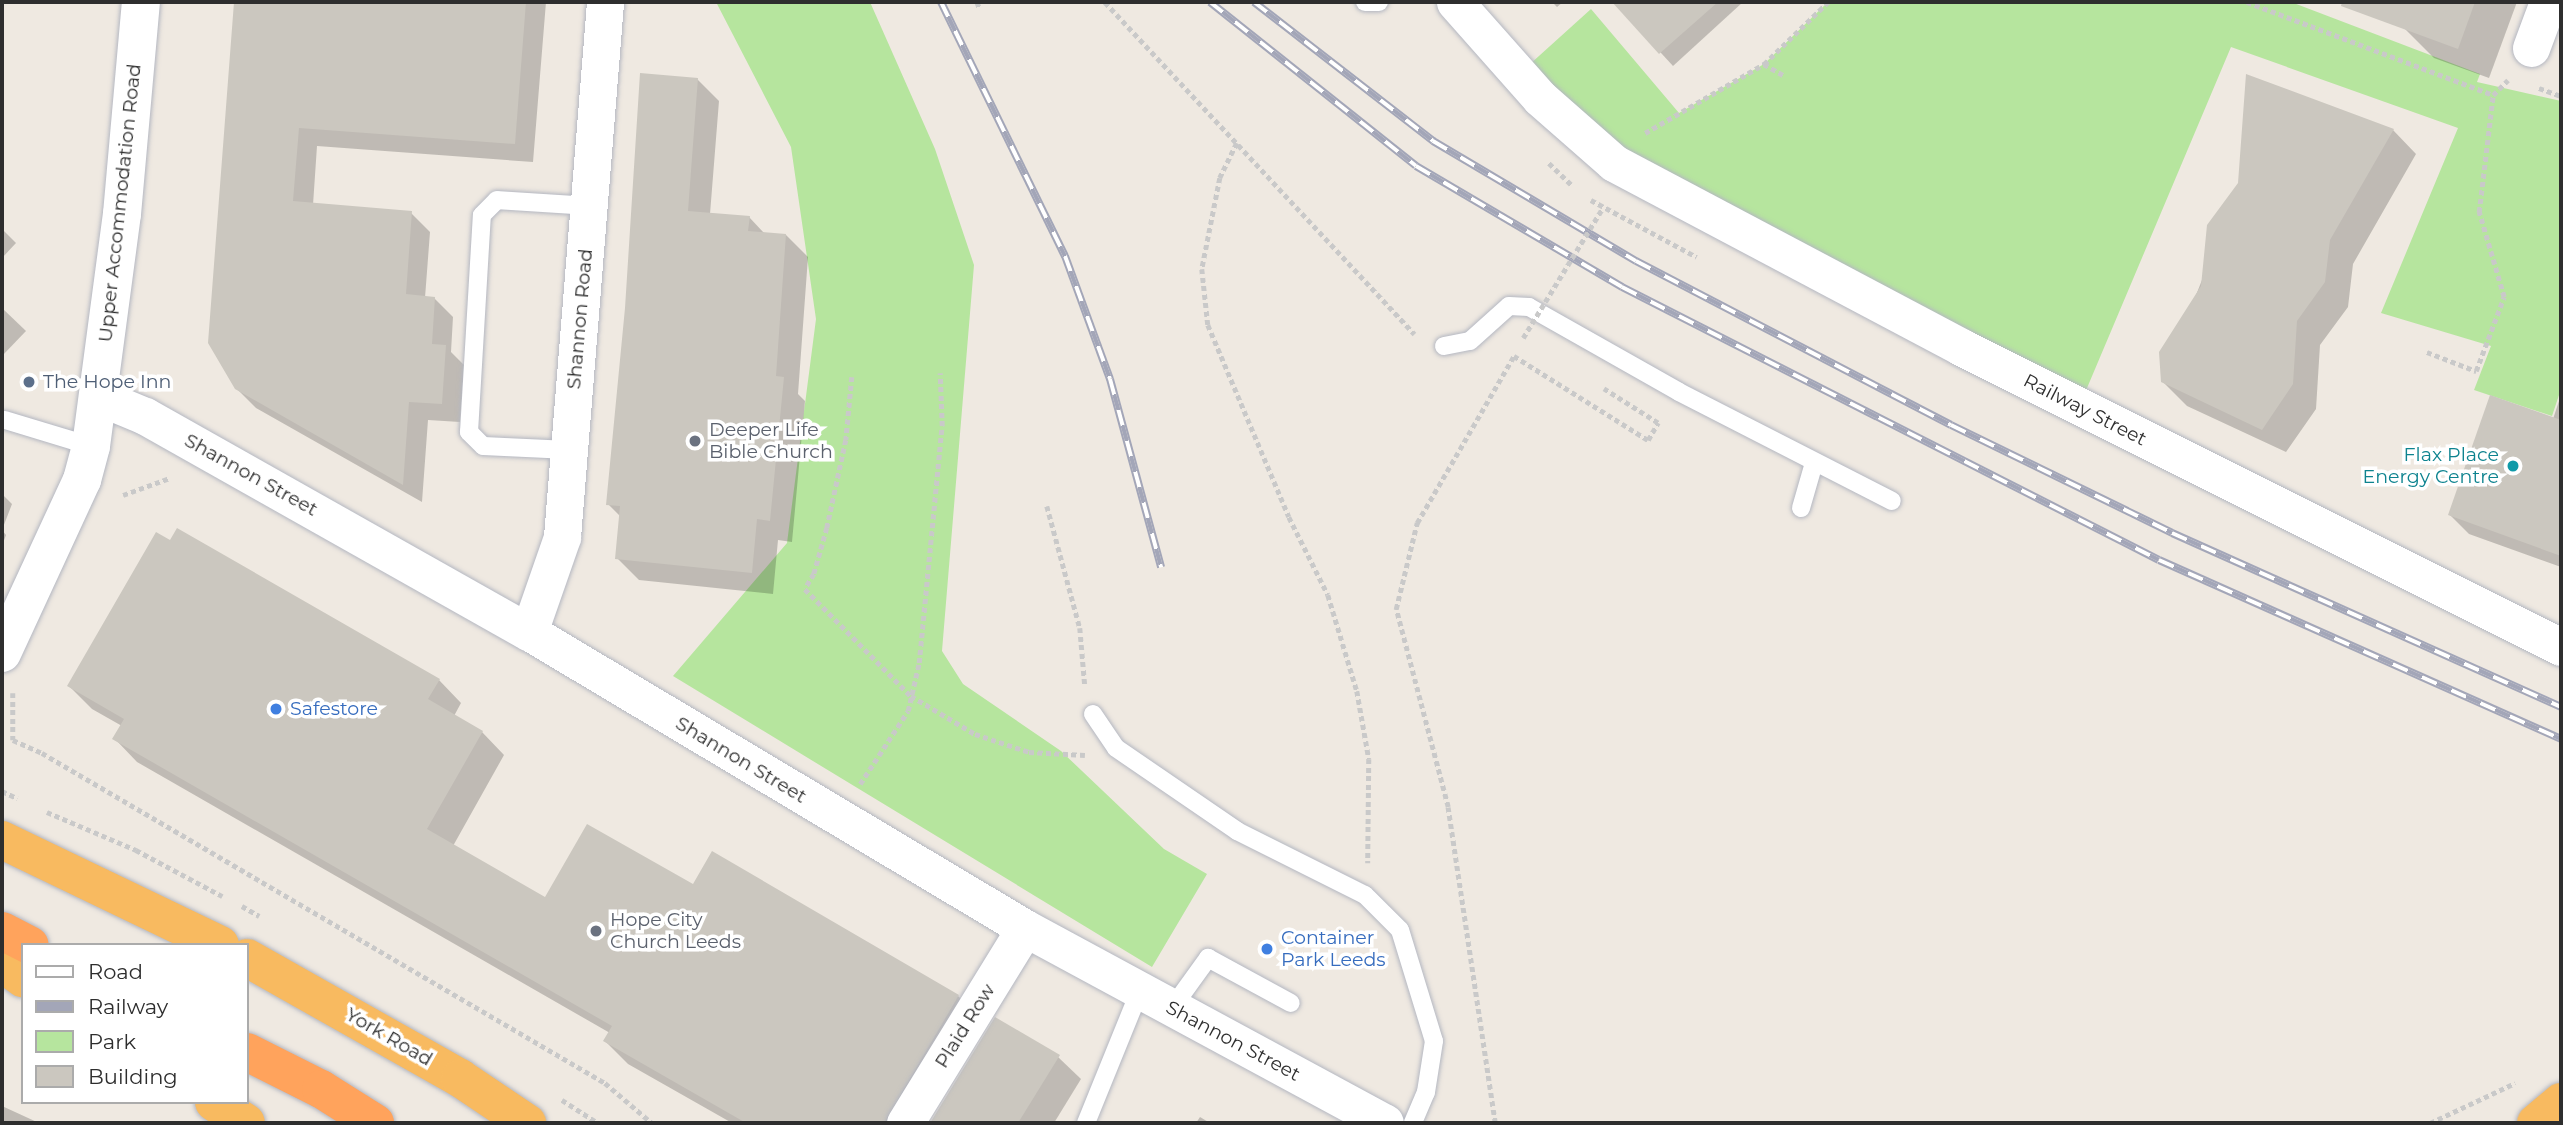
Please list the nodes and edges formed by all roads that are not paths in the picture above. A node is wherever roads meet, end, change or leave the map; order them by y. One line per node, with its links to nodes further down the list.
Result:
1 (141, 2): 11 (street, Upper Accommodation Road)
2 (605, 2): 9 (street, Shannon Road)
3 (1365, 2): 4 (lane)
4 (1379, 2)
5 (1455, 2): 19 (street, Railway Street)
6 (2548, 2): 7 (street); 8 (street)
7 (2561, 7)
8 (2531, 48)
9 (589, 206): 14 (street, Shannon Road); 14 (lane)
10 (1444, 346): 15 (lane)
11 (97, 396): 13 (street, Upper Accommodation Road); 18 (street, Shannon Street)
12 (5, 420): 13 (lane)
13 (91, 446): 20 (street, Upper Accommodation Road)
14 (569, 450): 18 (street, Shannon Road)
15 (1814, 463): 16 (lane); 17 (lane)
16 (1892, 501)
17 (1801, 508)
18 (529, 632): 23 (street, Shannon Street)
19 (2561, 648)
20 (6, 653)
21 (1093, 713): 42 (lane)
22 (4, 830): 26 (highway)
23 (1025, 928): 30 (street, Shannon Street); 39 (street, Plaid Row)
24 (2, 931): 25 (highway)
25 (26, 943)
26 (215, 943)
27 (248, 959): 38 (highway, York Road)
28 (2, 963): 29 (highway)
29 (21, 977)
30 (1140, 990): 32 (street, Shannon Street); 40 (lane)
31 (1291, 1003): 32 (lane)
32 (1172, 1008): 41 (street, Shannon Street)
33 (248, 1052): 37 (highway)
34 (2561, 1102): 43 (highway)
35 (217, 1104): 36 (highway)
36 (246, 1123)
37 (375, 1123)
38 (527, 1123)
39 (905, 1123)
40 (1086, 1123)
41 (1385, 1123)
42 (1413, 1123)
43 (2536, 1123)

